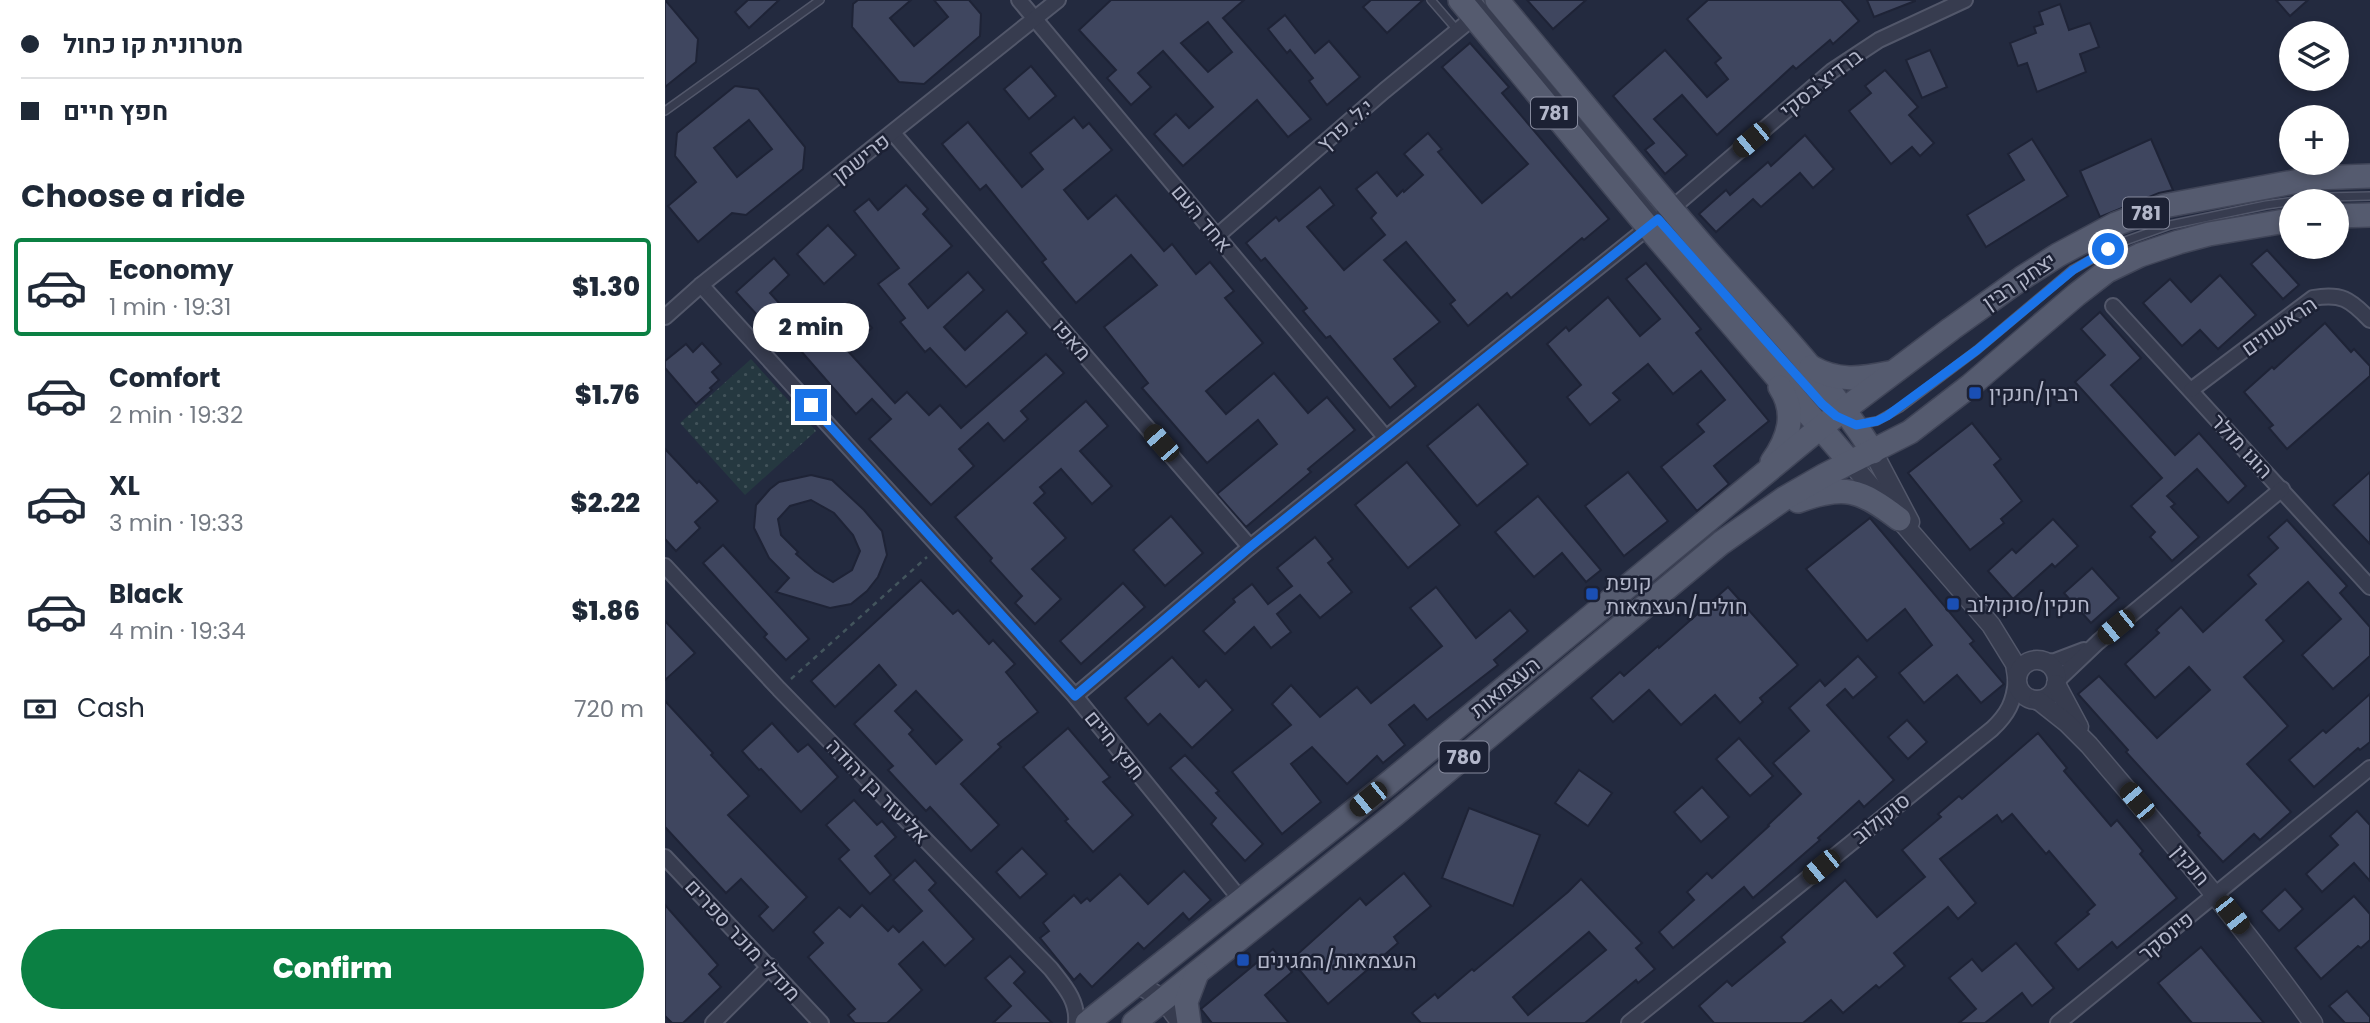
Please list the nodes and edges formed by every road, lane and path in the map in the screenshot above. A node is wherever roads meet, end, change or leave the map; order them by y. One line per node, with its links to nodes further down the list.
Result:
1 (820, 0): 9 (lane)
2 (1019, 0): 8 (street, אחד העם)
3 (1058, 0): 8 (street, פרישמן)
4 (1431, 0): 7 (lane)
5 (1498, 0): 15 (main road, 781)
6 (1965, 0): 15 (street, ברדיצ'בסקי)
7 (1467, 12): 15 (main road, 781); 17 (street, י.ל. פרץ)
8 (1035, 19): 10 (street, פרישמן); 17 (street, אחד העם)
9 (665, 111)
10 (893, 132): 18 (street, פרישמן); 36 (street, מאפו)
11 (2370, 176): 24 (main road, יצחק רבין / 781)
12 (2370, 196): 26 (lane)
13 (2370, 215): 14 (main road)
14 (2349, 216)
15 (1659, 218): 22 (main road, 781); 23 (main road, 781); 26 (lane); 27 (street, ברדיצ'בסקי)
16 (2279, 222): 28 (main road, יצחק רבין / 781)
17 (1217, 236): 27 (street, אחד העם)
18 (701, 285): 20 (street, פרישמן); 35 (street, חפץ חיים)
19 (2113, 306): 25 (street, הוגו מולר)
20 (665, 317)
21 (2370, 320): 25 (street, הראשונים)
22 (1761, 358): 26 (main road, 781); 30 (main road)
23 (1808, 366): 24 (main road); 26 (main road, 781)
24 (1894, 372): 26 (main road, יצחק רבין / 781)
25 (2191, 390): 31 (street, הוגו מולר)
26 (1839, 419): 28 (main road, 781); 28 (main road); 29 (main road, 781); 30 (main road, העצמאות / 780)
27 (1385, 437): 36 (street, ברדיצ'בסקי)
28 (1873, 452): 29 (main road, יצחק רבין / 781); 34 (street)
29 (1850, 461): 32 (street); 33 (main road, העצמאות / 780)
30 (1762, 476): 51 (main road, העצמאות / 780)
31 (2282, 489): 38 (street, הוגו מולר); 40 (street)
32 (1899, 519): 33 (main road); 34 (street)
33 (1747, 523): 53 (main road, העצמאות / 780)
34 (1920, 541): 39 (street)
35 (940, 546): 44 (path); 45 (street, חפץ חיים)
36 (1250, 547): 45 (street, ברדיצ'בסקי)
37 (665, 566): 44 (street, אליעזר בן יהודה)
38 (2370, 587)
39 (1991, 625): 41 (street); 42 (street)
40 (2098, 642): 41 (street); 43 (street)
41 (2042, 661): 42 (street); 43 (street)
42 (2017, 678): 46 (street); 63 (street, סוקולוב)
43 (2057, 682): 46 (street); 47 (street, חנקין)
44 (779, 689): 59 (street, אליעזר בן יהודה)
45 (1075, 696): 51 (street, חפץ חיים)
46 (2038, 700): 47 (street, חנקין)
47 (2089, 745): 50 (street, חנקין)
48 (2370, 768): 50 (street, פינסקר)
49 (665, 857): 52 (street, מנדלי מוכר ספרים)
50 (2216, 895): 64 (street, פינסקר); 65 (street, חנקין)
51 (1241, 900): 54 (main road, העצמאות / 780)
52 (770, 967): 57 (street); 58 (street, מנדלי מוכר ספרים)
53 (1198, 970): 55 (main road, העצמאות / 780); 62 (main road)
54 (1138, 984): 55 (street); 56 (street); 60 (main road, העצמאות / 780)
55 (1163, 999): 56 (main road, העצמאות / 780); 61 (street)
56 (1143, 1020)
57 (713, 1023)
58 (821, 1023)
59 (1076, 1023)
60 (1087, 1023)
61 (1181, 1023)
62 (1189, 1023)
63 (1629, 1023)
64 (2058, 1023)
65 (2313, 1023)

